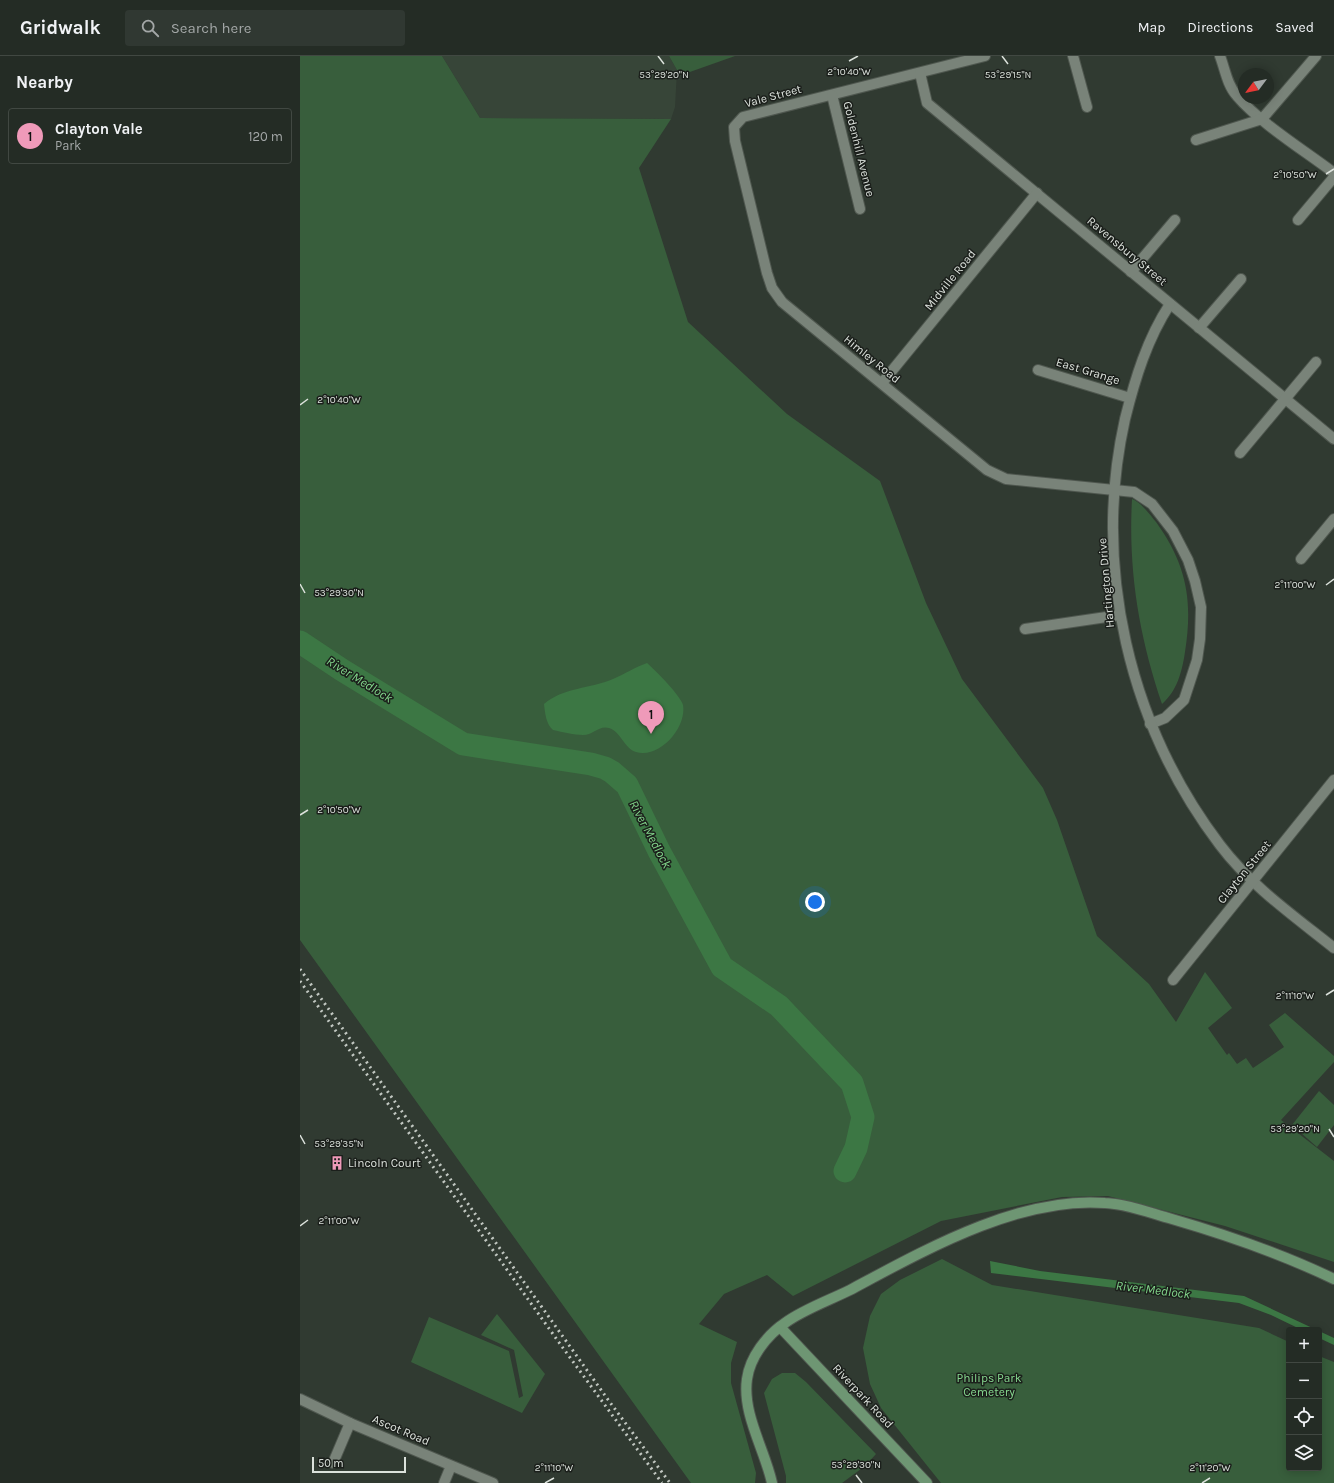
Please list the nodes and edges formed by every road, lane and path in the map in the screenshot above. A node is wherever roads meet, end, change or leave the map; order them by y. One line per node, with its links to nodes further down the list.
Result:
1 (985, 56): 5 (street, Vale Street)
2 (1072, 56): 8 (street)
3 (1220, 56): 9 (street)
4 (1316, 56): 9 (street)
5 (955, 60): 6 (street, Vale Street)
6 (920, 73): 7 (street, Vale Street); 14 (street, Ravensbury Street)
7 (832, 95): 10 (street, Vale Street); 15 (street, Goldenhill Avenue)
8 (1087, 107)
9 (1262, 119): 11 (street); 12 (street)
10 (734, 127): 24 (street, Himley Road)
11 (1196, 140)
12 (1334, 173)
13 (1334, 177): 17 (street)
14 (1037, 193): 18 (street, Ravensbury Street); 24 (street, Midville Road)
15 (860, 209)
16 (1175, 220): 18 (street)
17 (1298, 220)
18 (1131, 272): 20 (street, Ravensbury Street)
19 (1241, 279): 21 (street)
20 (1170, 304): 21 (street, Ravensbury Street); 25 (street, Hartington Drive)
21 (1199, 328): 26 (street, Ravensbury Street)
22 (1316, 362): 26 (street)
23 (1038, 370): 25 (street, East Grange)
24 (882, 383): 29 (street, Himley Road)
25 (1130, 398): 29 (street, Hartington Drive)
26 (1285, 400): 27 (street, Ravensbury Street); 28 (street)
27 (1334, 439)
28 (1240, 453)
29 (1114, 489): 32 (street, Hartington Drive); 34 (street, Himley Road)
30 (1334, 519): 31 (street)
31 (1301, 559)
32 (1120, 615): 33 (street); 34 (street, Hartington Drive)
33 (1024, 629)
34 (1150, 724): 36 (street, Hartington Drive)
35 (1334, 780): 36 (street, Clayton Street)
36 (1252, 882): 37 (street, Hartington Drive); 38 (street, Clayton Street)
37 (1334, 948)
38 (1173, 980)
39 (1334, 1279): 40 (street)
40 (780, 1327): 47 (street); 48 (street, Riverpark Road)
41 (300, 1399): 42 (street, Ascot Road)
42 (350, 1423): 43 (street); 44 (street, Ascot Road)
43 (333, 1464)
44 (451, 1466): 45 (street); 46 (street, Ascot Road)
45 (444, 1483)
46 (493, 1483)
47 (772, 1483)
48 (927, 1483)

